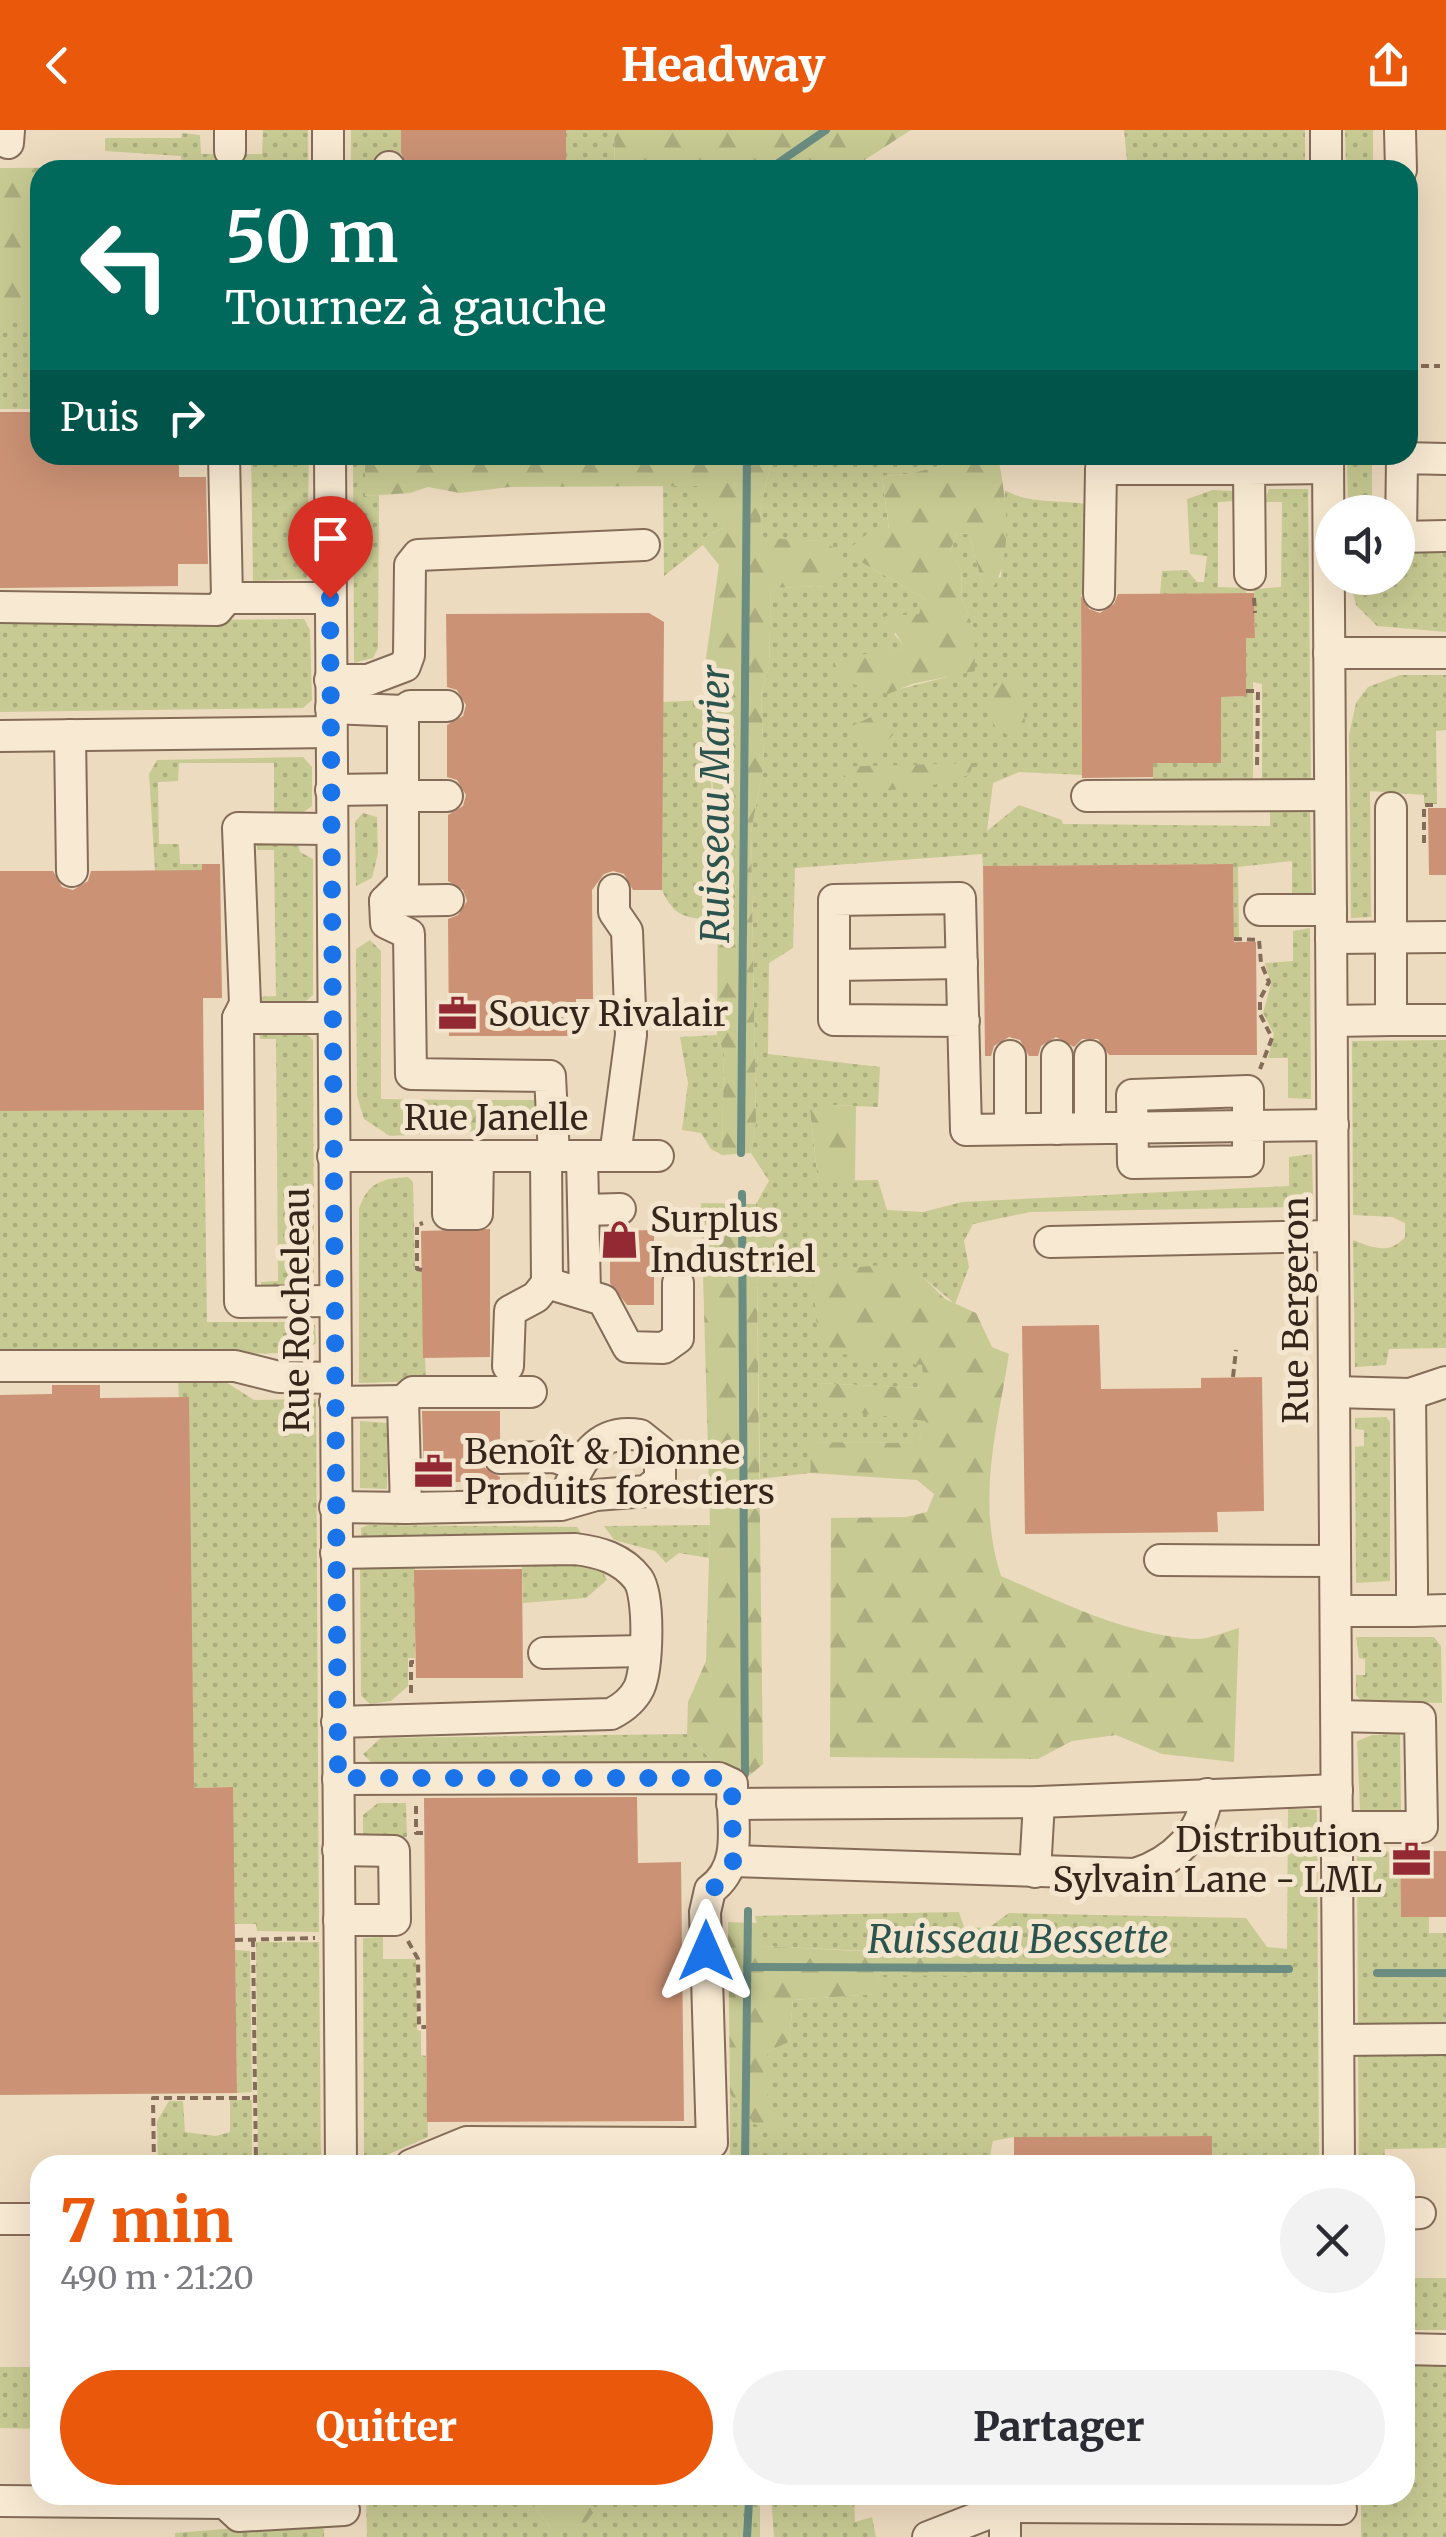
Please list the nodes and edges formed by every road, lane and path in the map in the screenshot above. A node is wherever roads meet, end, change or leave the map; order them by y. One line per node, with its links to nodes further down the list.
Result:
1 (328, 130): 4 (street)
2 (1326, 130): 5 (street)
3 (1400, 130): 6 (street)
4 (328, 160)
5 (1326, 160)
6 (1400, 160)
7 (1418, 366): 8 (path)
8 (1440, 366)
9 (1418, 458): 10 (street)
10 (1446, 459)
11 (224, 465): 25 (street)
12 (330, 465): 26 (street, Rue Rocheleau)
13 (1288, 465): 16 (street)
14 (1328, 465): 17 (street, Rue Bergeron)
15 (1402, 465): 18 (street)
16 (1249, 468): 22 (street); 23 (street)
17 (1329, 495)
18 (1401, 495)
19 (1446, 536): 20 (street)
20 (1415, 537)
21 (644, 545): 30 (street)
22 (1250, 574)
23 (1099, 594)
24 (1330, 595): 28 (street, Rue Bergeron)
25 (227, 598): 26 (street); 27 (street)
26 (330, 598): 33 (street, Rue Rocheleau)
27 (0, 607)
28 (1329, 653): 29 (street); 39 (street, Rue Bergeron)
29 (1446, 653)
30 (380, 677): 33 (street); 34 (street)
31 (1246, 691): 42 (path)
32 (447, 706): 34 (street)
33 (331, 707): 34 (street); 36 (street); 37 (street, Rue Rocheleau)
34 (391, 710): 38 (street)
35 (0, 736): 36 (street)
36 (70, 736): 47 (street)
37 (331, 790): 38 (street); 45 (street, Rue Rocheleau)
38 (403, 793): 40 (street); 50 (street)
39 (1330, 795): 42 (street); 53 (street, Rue Bergeron)
40 (448, 796)
41 (1087, 796): 42 (street)
42 (1258, 796)
43 (1437, 806): 46 (path)
44 (1391, 808): 55 (street)
45 (331, 829): 52 (street, Rue Rocheleau); 59 (street)
46 (1424, 843)
47 (72, 871)
48 (614, 890): 77 (street)
49 (448, 900): 50 (street)
50 (385, 906): 52 (street); 76 (street)
51 (1260, 910): 53 (street)
52 (332, 912): 60 (street, Rue Rocheleau)
53 (1331, 924): 55 (street); 64 (street, Rue Bergeron)
54 (1446, 937): 55 (street)
55 (1391, 938): 61 (street)
56 (1234, 939): 68 (path)
57 (962, 963): 58 (street); 58 (street); 63 (street)
58 (834, 965): 63 (street)
59 (238, 1018): 60 (street); 88 (street)
60 (332, 1018): 75 (street, Rue Rocheleau)
61 (1392, 1020): 62 (street); 64 (street)
62 (1446, 1020)
63 (964, 1021): 73 (street)
64 (1332, 1021): 70 (street, Rue Bergeron)
65 (1010, 1056): 73 (street)
66 (1058, 1056): 74 (street)
67 (1090, 1056): 71 (street)
68 (1266, 1058)
69 (1248, 1126): 70 (street); 72 (street); 72 (street)
70 (1332, 1126): 82 (street, Rue Bergeron)
71 (1090, 1128): 72 (street); 74 (street)
72 (1132, 1128)
73 (1010, 1129): 74 (street)
74 (1057, 1129)
75 (333, 1156): 76 (street, Rue Janelle); 88 (street, Rue Rocheleau)
76 (561, 1156): 77 (street, Rue Janelle); 80 (street); 85 (street)
77 (615, 1156): 78 (street, Rue Janelle)
78 (658, 1156)
79 (620, 1209): 80 (street)
80 (584, 1210): 87 (street)
81 (416, 1234): 84 (path)
82 (1333, 1236): 83 (street); 96 (street, Rue Bergeron)
83 (1050, 1242)
84 (422, 1270)
85 (547, 1283): 87 (street); 91 (street)
86 (678, 1284): 87 (street)
87 (585, 1294)
88 (334, 1300): 94 (street, Rue Rocheleau)
89 (1236, 1350): 92 (path)
90 (0, 1366): 94 (street)
91 (508, 1366)
92 (1233, 1378)
93 (1446, 1382): 97 (street)
94 (335, 1390): 98 (street); 102 (street, Rue Rocheleau)
95 (532, 1392): 98 (street)
96 (1334, 1392): 97 (street); 106 (street, Rue Bergeron)
97 (1410, 1394): 107 (street)
98 (402, 1401): 103 (street)
99 (500, 1458): 100 (street)
100 (579, 1466): 101 (street); 101 (street)
101 (561, 1506): 103 (street)
102 (336, 1508): 103 (street); 104 (street, Rue Rocheleau)
103 (406, 1508)
104 (336, 1553): 110 (street); 116 (street, Rue Rocheleau)
105 (1160, 1560): 106 (street)
106 (1335, 1561): 109 (street, Rue Bergeron)
107 (1412, 1610): 108 (street); 109 (street)
108 (1446, 1610)
109 (1336, 1612): 114 (street, Rue Bergeron)
110 (644, 1651): 111 (street); 116 (street)
111 (544, 1653)
112 (415, 1662): 113 (path)
113 (411, 1686)
114 (1337, 1716): 115 (street); 118 (street, Rue Bergeron)
115 (1433, 1718): 123 (street)
116 (337, 1722): 117 (street, Rue Rocheleau)
117 (338, 1778): 119 (street); 125 (street, Rue Rocheleau)
118 (1337, 1790): 120 (street); 123 (street, Rue Bergeron)
119 (408, 1793): 122 (street); 124 (path)
120 (1207, 1794): 121 (street); 127 (street)
121 (1039, 1802): 122 (street); 127 (street)
122 (732, 1804): 126 (street)
123 (1337, 1827): 134 (street, Rue Bergeron)
124 (424, 1832)
125 (338, 1850): 128 (street, Rue Rocheleau); 128 (street)
126 (733, 1860): 127 (street); 136 (street)
127 (1035, 1872)
128 (329, 1929): 129 (path); 139 (street, Rue Rocheleau)
129 (253, 1939): 130 (path); 135 (path)
130 (235, 1940)
131 (418, 1959): 132 (path)
132 (426, 2027)
133 (1446, 2039): 134 (street)
134 (1339, 2040): 141 (street, Rue Bergeron)
135 (255, 2098): 137 (path); 138 (path)
136 (684, 2154): 140 (street)
137 (154, 2155)
138 (256, 2155)
139 (340, 2155)
140 (435, 2155)
141 (1339, 2155)
142 (0, 2219): 143 (street)
143 (30, 2219)
144 (1415, 2349): 145 (street)
145 (1446, 2350)
146 (0, 2502): 147 (street)
147 (30, 2502)
148 (227, 2505): 151 (street)
149 (1124, 2511): 150 (street); 153 (street)
150 (1005, 2513): 155 (street)
151 (344, 2514)
152 (1341, 2514): 154 (street)
153 (1194, 2522): 154 (street)
154 (1290, 2523)
155 (928, 2537)

